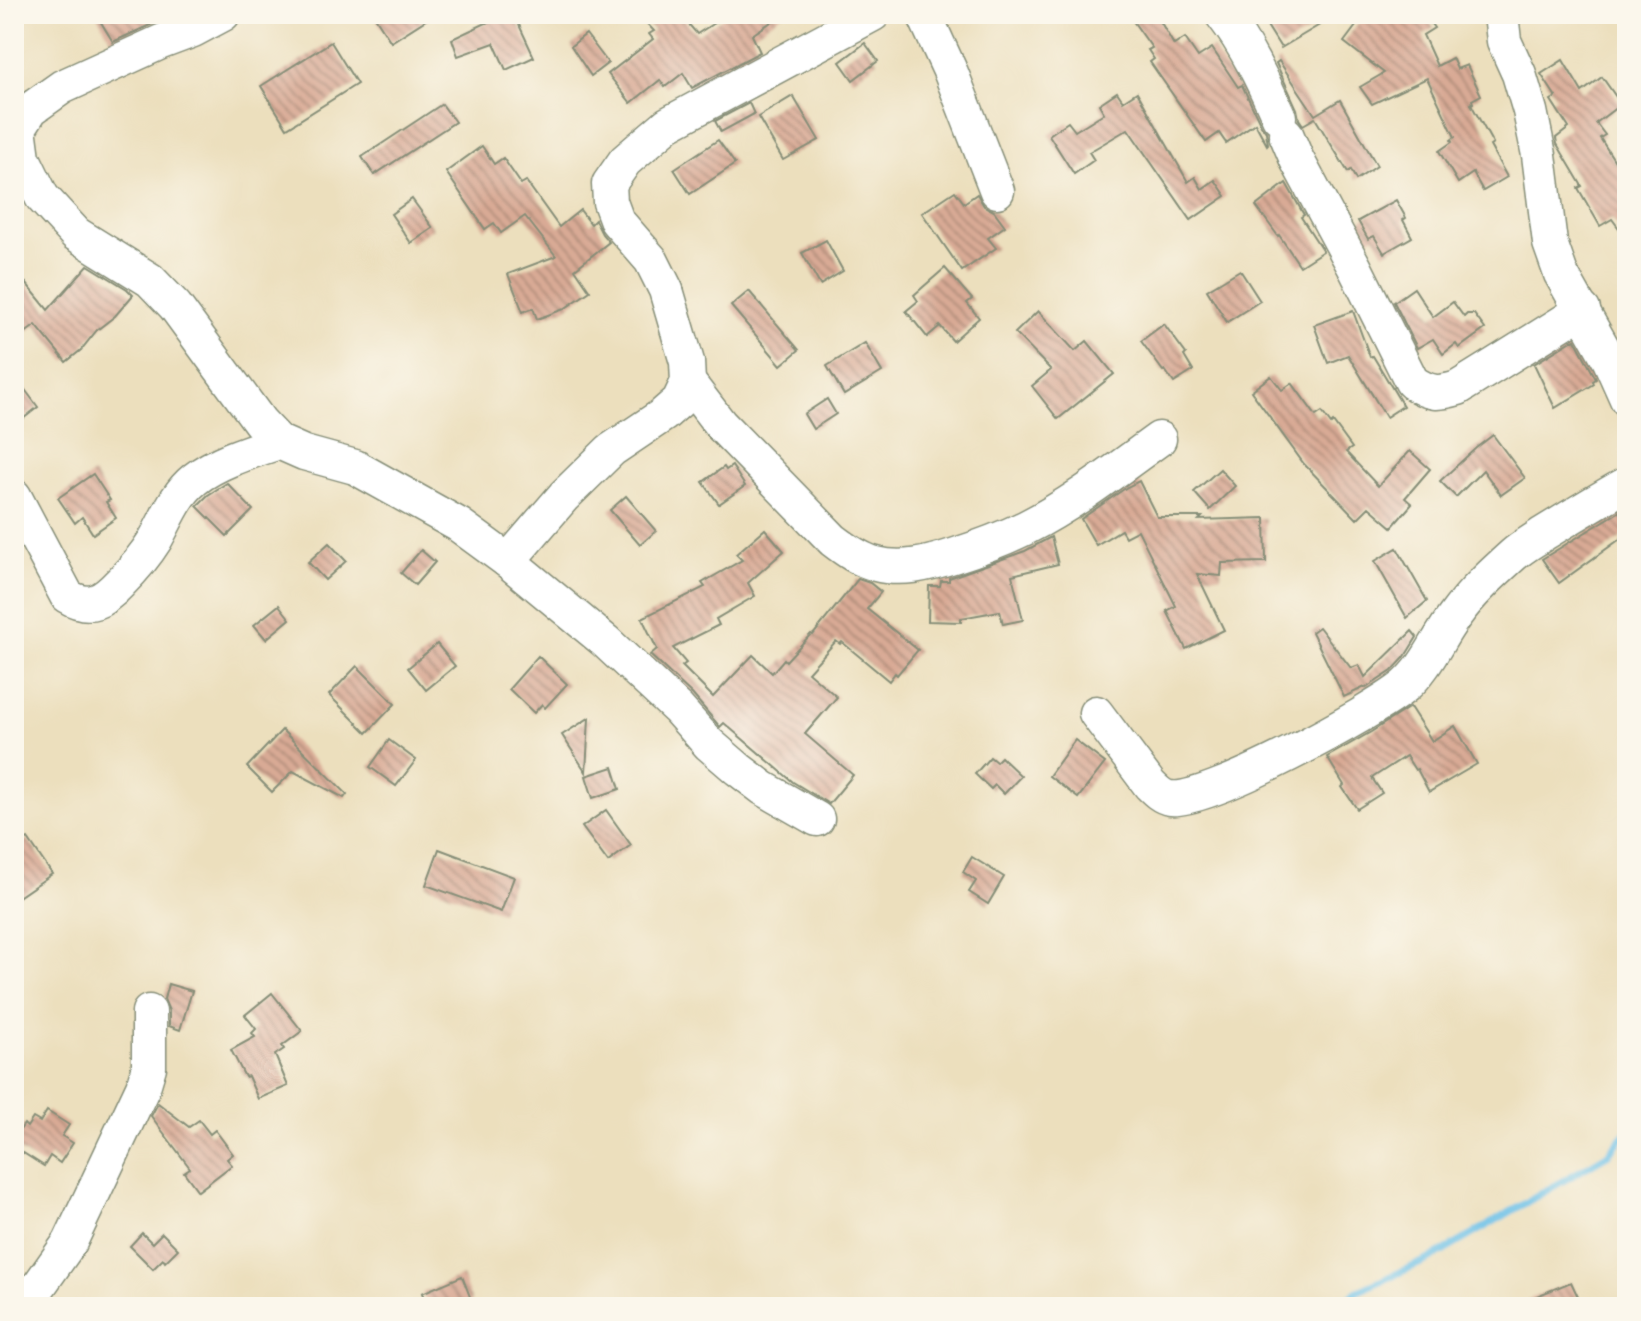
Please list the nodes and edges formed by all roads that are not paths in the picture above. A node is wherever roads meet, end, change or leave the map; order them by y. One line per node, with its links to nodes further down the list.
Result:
1 (223, 14): 11 (street)
2 (873, 14): 8 (street)
3 (924, 14): 6 (street)
4 (1222, 14): 7 (street)
5 (1501, 14): 7 (street)
6 (997, 191)
7 (1583, 310): 9 (street)
8 (688, 382): 10 (street); 14 (street)
9 (1627, 399)
10 (1159, 439)
11 (279, 442): 13 (street); 14 (street)
12 (1627, 484): 15 (street)
13 (14, 496)
14 (508, 561): 16 (street)
15 (1096, 713)
16 (817, 819)
17 (149, 1012): 18 (street)
18 (24, 1307)

